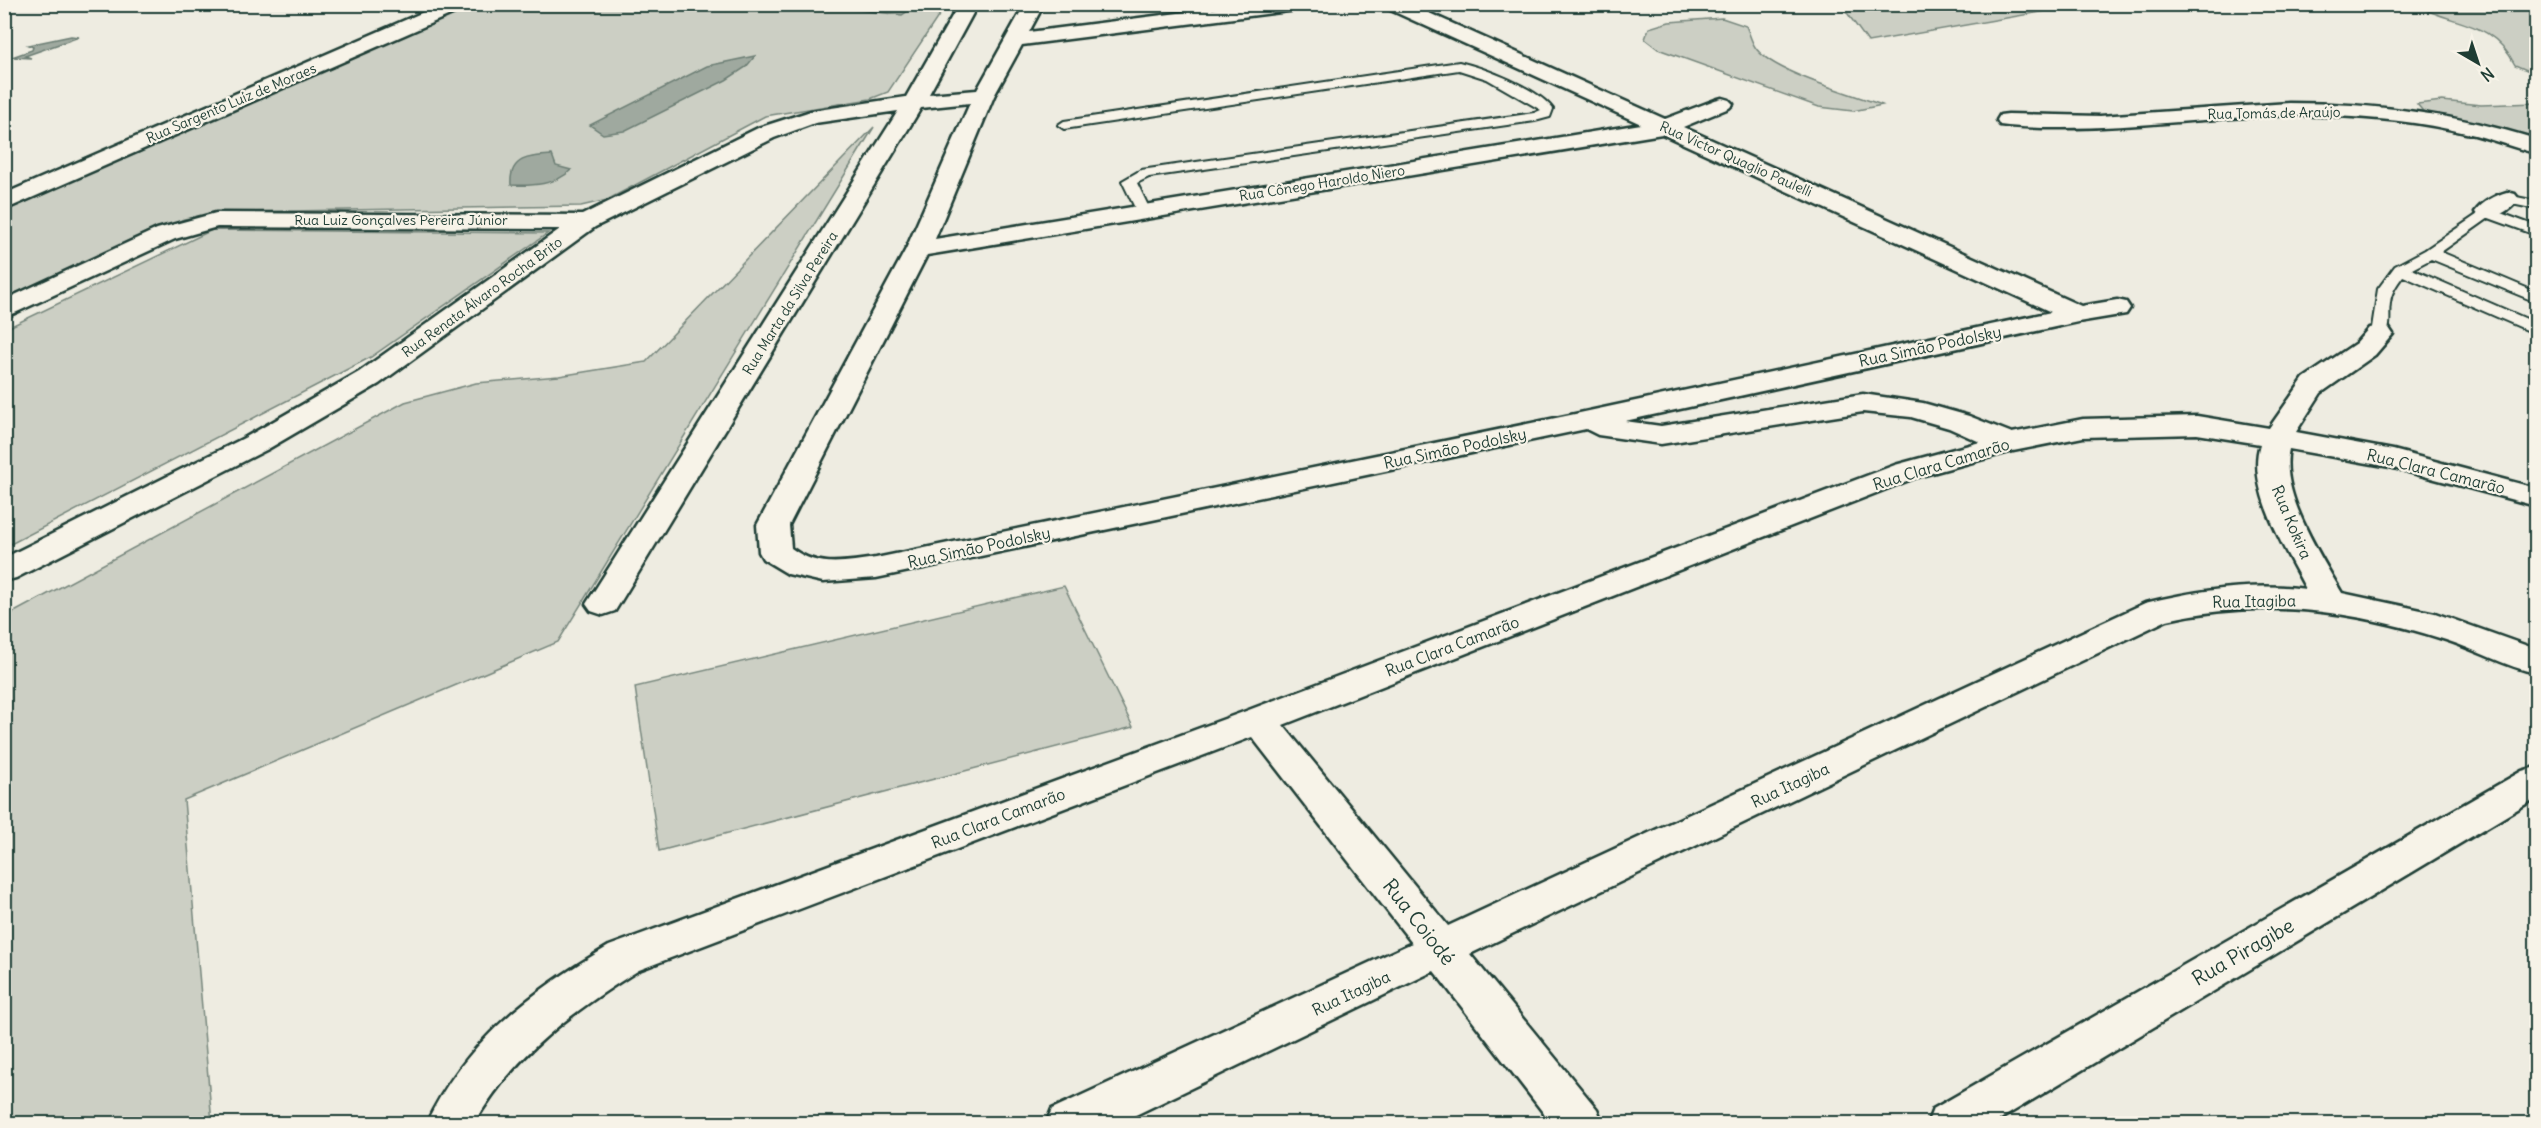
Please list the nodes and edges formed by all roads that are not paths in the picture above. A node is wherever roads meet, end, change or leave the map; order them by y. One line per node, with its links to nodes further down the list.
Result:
1 (459, 4): 14 (street, Rua Sargento Luíz de Moraes)
2 (969, 4): 8 (street, Rua Marta da Silva Pereira)
3 (1035, 4): 6 (street)
4 (1297, 4): 6 (street)
5 (1393, 4): 12 (street, Rua Victor Quaglio Paulelli)
6 (1015, 39): 7 (street)
7 (984, 96): 8 (street, Rua Renata Álvaro Rocha Brito); 20 (street)
8 (914, 102): 18 (street, Rua Renata Álvaro Rocha Brito); 34 (street, Rua Marta da Silva Pereira)
9 (1722, 104): 12 (street, Rua Cônego Haroldo Niero)
10 (2008, 120): 13 (street, Rua Tomás de Araújo)
11 (1064, 125): 17 (lane)
12 (1665, 127): 17 (street, Rua Cônego Haroldo Niero); 26 (street, Rua Victor Quaglio Paulelli)
13 (2536, 146)
14 (4, 203)
15 (2497, 205): 16 (lane); 19 (lane); 21 (lane)
16 (2536, 205)
17 (1144, 212): 20 (street, Rua Cônego Haroldo Niero)
18 (586, 222): 25 (street, Rua Luiz Gonçalves Pereira Júnior); 33 (street, Rua Renata Álvaro Rocha Brito)
19 (2536, 231)
20 (918, 249): 29 (street, Rua Simão Podolsky)
21 (2430, 253): 22 (lane); 23 (lane)
22 (2400, 269): 27 (lane); 28 (lane, Rua Kokira)
23 (2536, 297)
24 (2117, 308): 26 (street, Rua Simão Podolsky)
25 (4, 310)
26 (2078, 314): 29 (street, Rua Simão Podolsky)
27 (2536, 329)
28 (2379, 334): 30 (street, Rua Kokira)
29 (1575, 423): 31 (street)
30 (2276, 439): 31 (street, Rua Clara Camarão); 32 (street, Rua Clara Camarão); 35 (street, Rua Kokira)
31 (2009, 443): 37 (street, Rua Clara Camarão)
32 (2536, 497)
33 (4, 571)
34 (605, 601)
35 (2330, 602): 36 (street, Rua Itagiba); 39 (street, Rua Itagiba)
36 (2536, 662)
37 (1259, 720): 39 (street, Rua Coiodé); 40 (street, Rua Clara Camarão)
38 (2536, 781): 43 (street, Rua Piragibe)
39 (1441, 951): 41 (street, Rua Itagiba); 42 (street, Rua Coiodé)
40 (449, 1124)
41 (1069, 1124)
42 (1580, 1124)
43 (1950, 1124)

